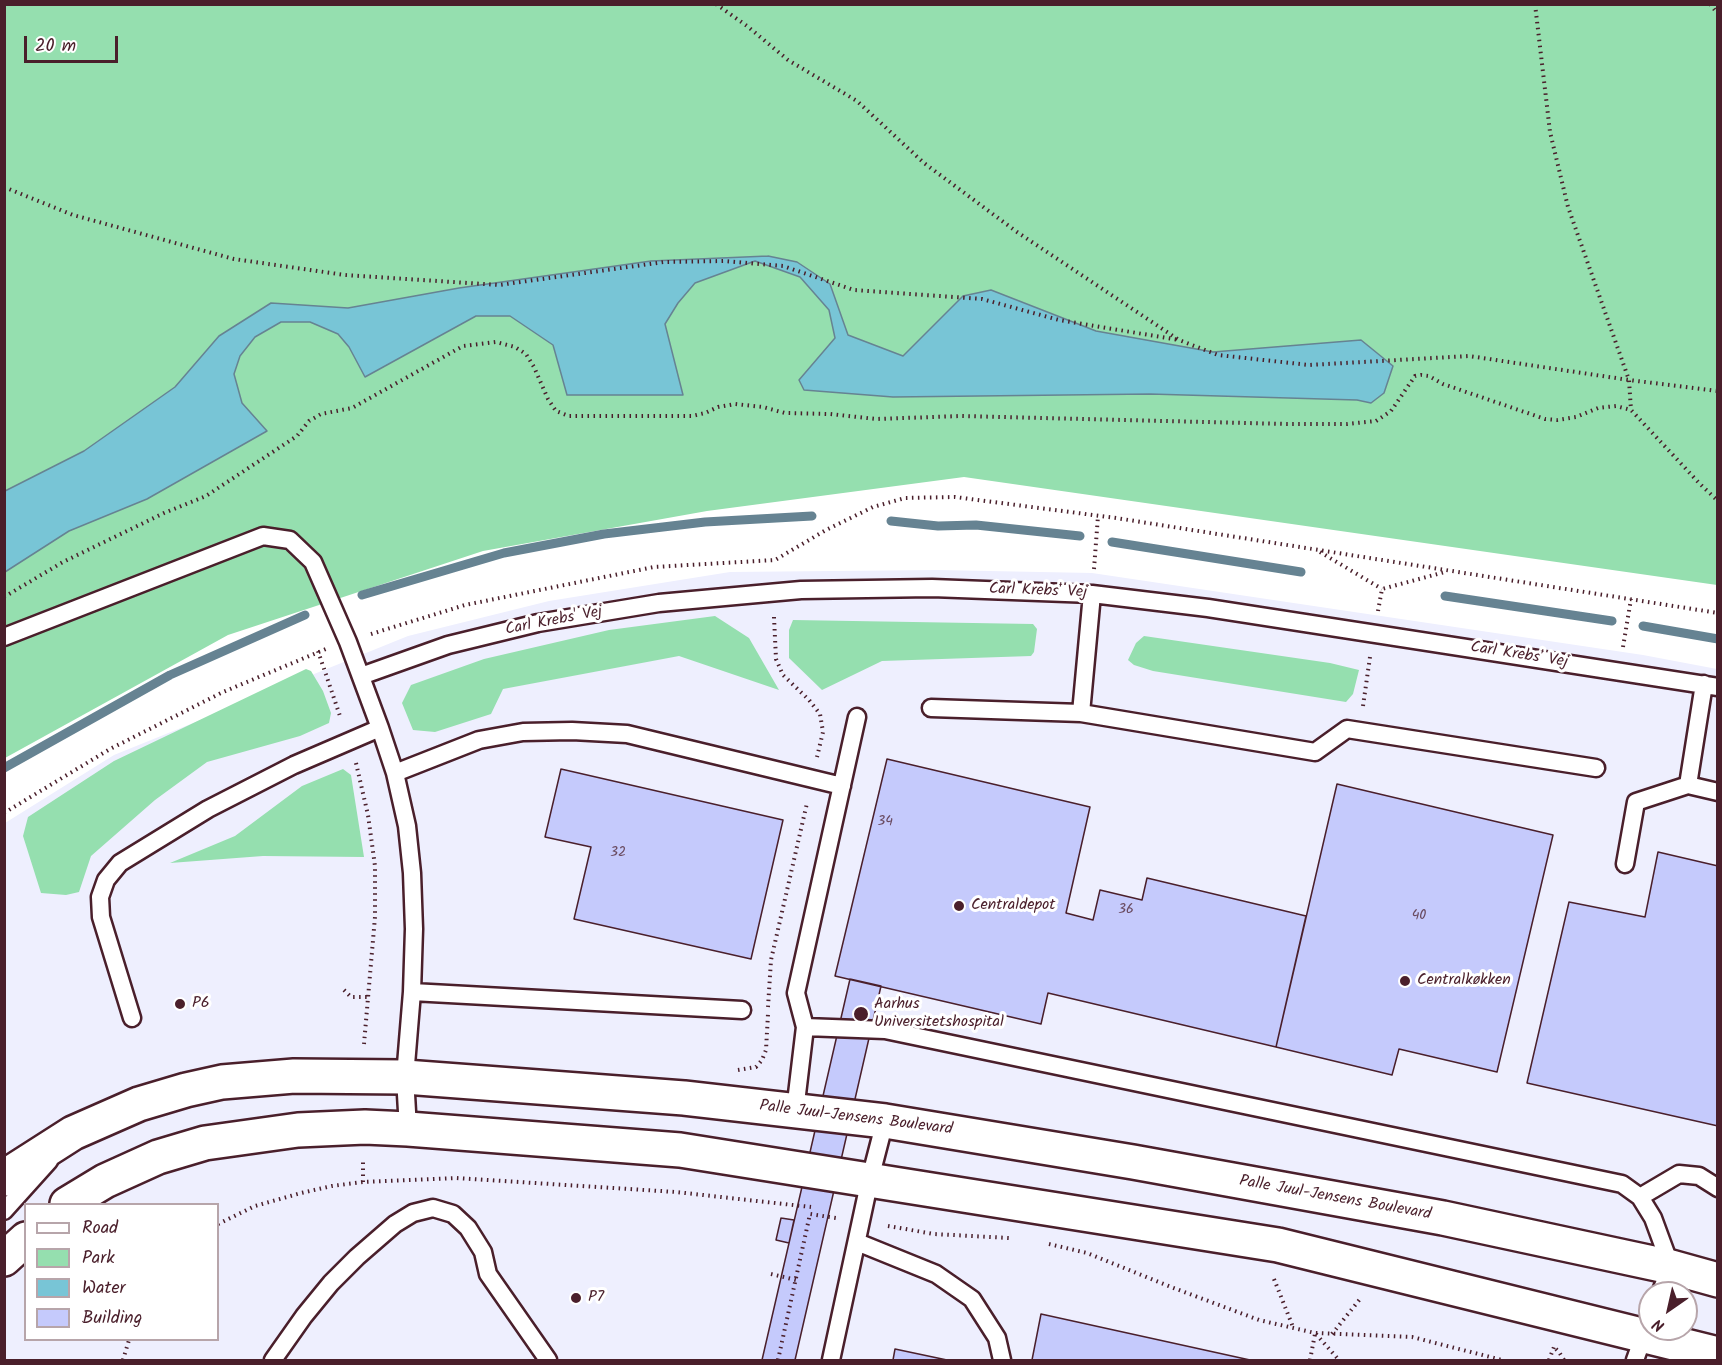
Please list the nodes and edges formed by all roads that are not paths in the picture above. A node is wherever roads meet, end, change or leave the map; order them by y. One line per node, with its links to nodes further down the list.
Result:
1 (1092, 594): 3 (lane, Carl Krebs' Vej); 4 (lane, Carl Krebs' Vej); 6 (lane)
2 (4, 638): 3 (lane)
3 (361, 676): 8 (lane)
4 (1711, 686): 11 (lane)
5 (931, 708): 6 (lane)
6 (1081, 712): 9 (lane)
7 (857, 717): 12 (lane)
8 (380, 728): 10 (lane); 17 (lane)
9 (1596, 768)
10 (395, 773): 12 (lane); 15 (lane)
11 (1688, 785): 13 (lane); 14 (lane)
12 (842, 786): 18 (lane)
13 (1718, 792)
14 (1625, 864)
15 (412, 992): 16 (lane); 19 (lane)
16 (742, 1011)
17 (132, 1018)
18 (805, 1027): 20 (lane); 27 (lane)
19 (405, 1077): 20 (street, Palle Juul-Jensens Boulevard); 22 (lane); 23 (street, Palle Juul-Jensens Boulevard)
20 (795, 1111): 21 (street, Palle Juul-Jensens Boulevard)
21 (885, 1120): 25 (lane); 33 (street, Palle Juul-Jensens Boulevard)
22 (408, 1129): 25 (street); 28 (street)
23 (73, 1133): 24 (street, Palle Juul-Jensens Boulevard); 29 (lane)
24 (4, 1179)
25 (870, 1179): 31 (lane); 35 (street)
26 (1718, 1188): 27 (lane)
27 (1640, 1197): 33 (lane)
28 (69, 1203)
29 (4, 1211)
30 (24, 1241): 32 (street)
31 (857, 1242): 40 (lane); 41 (lane)
32 (4, 1259)
33 (1666, 1280): 34 (street, Palle Juul-Jensens Boulevard)
34 (1718, 1280)
35 (1638, 1337)
36 (1660, 1341): 37 (street)
37 (1709, 1350)
38 (273, 1360): 39 (lane)
39 (548, 1360)
40 (831, 1360)
41 (1002, 1360)

